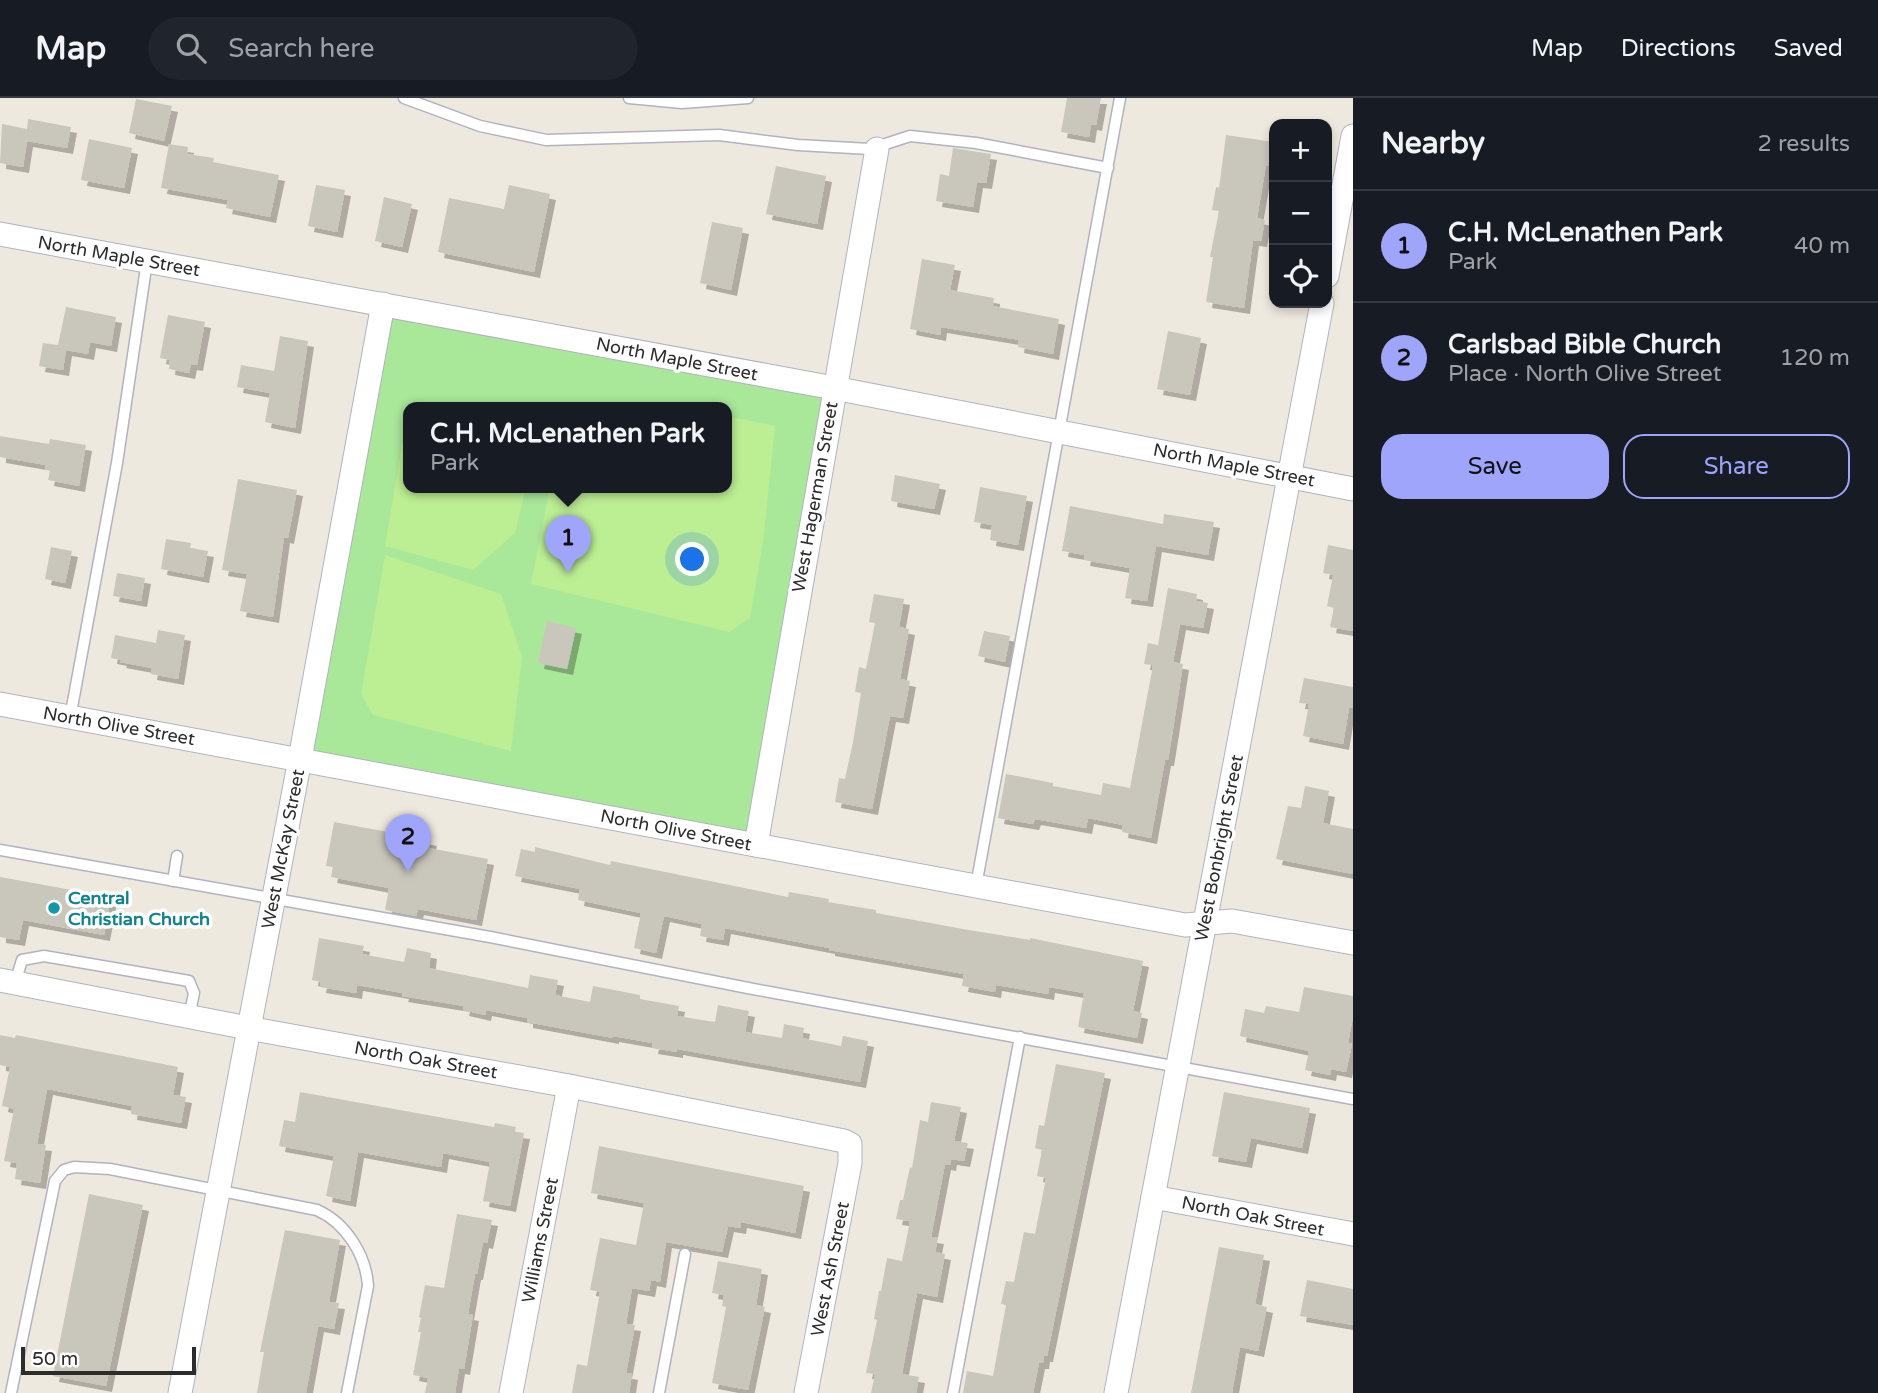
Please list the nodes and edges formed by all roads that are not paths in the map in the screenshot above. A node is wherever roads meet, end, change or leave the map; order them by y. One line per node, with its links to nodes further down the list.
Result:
1 (404, 98): 6 (lane)
2 (629, 98): 3 (lane)
3 (748, 98)
4 (1120, 98): 7 (lane)
5 (1353, 136): 9 (street)
6 (877, 149): 7 (lane); 13 (street, West Hagerman Street)
7 (1108, 168): 14 (lane)
8 (0, 234): 10 (street, North Maple Street)
9 (1332, 249)
10 (147, 261): 11 (street, North Maple Street); 18 (lane)
11 (383, 304): 13 (street, North Maple Street); 19 (street, West McKay Street)
12 (1321, 308): 15 (street, West Bonbright Street)
13 (834, 388): 14 (street, North Maple Street); 20 (street, West Hagerman Street)
14 (1060, 431): 15 (street, North Maple Street); 24 (lane)
15 (1289, 477): 16 (street, North Maple Street); 26 (street, West Bonbright Street)
16 (1353, 489)
17 (0, 704): 18 (street, North Olive Street)
18 (70, 718): 19 (street, North Olive Street)
19 (300, 759): 20 (street, North Olive Street); 25 (street, West McKay Street)
20 (756, 845): 24 (street, North Olive Street)
21 (0, 850): 23 (lane)
22 (177, 856): 23 (lane)
23 (173, 881): 25 (lane)
24 (976, 886): 26 (street, North Olive Street)
25 (273, 899): 30 (street, West McKay Street); 31 (lane)
26 (1205, 923): 27 (street, North Olive Street); 32 (street, West Bonbright Street)
27 (1353, 943)
28 (8, 982): 29 (street, North Oak Street); 29 (lane)
29 (189, 1017): 30 (street, North Oak Street)
30 (248, 1028): 33 (street, North Oak Street); 36 (street, West McKay Street)
31 (1020, 1037): 32 (lane); 46 (lane)
32 (1178, 1065): 34 (lane); 37 (street, West Bonbright Street)
33 (569, 1086): 35 (street, North Oak Street); 43 (street, Williams Street)
34 (1353, 1099)
35 (850, 1144): 45 (street, West Ash Street)
36 (218, 1192): 40 (lane); 41 (street, West McKay Street); 42 (lane)
37 (1153, 1197): 38 (street, North Oak Street); 47 (street, West Bonbright Street)
38 (1353, 1234)
39 (685, 1254): 44 (lane)
40 (12, 1393)
41 (180, 1393)
42 (347, 1393)
43 (510, 1393)
44 (659, 1393)
45 (806, 1393)
46 (953, 1393)
47 (1116, 1393)

